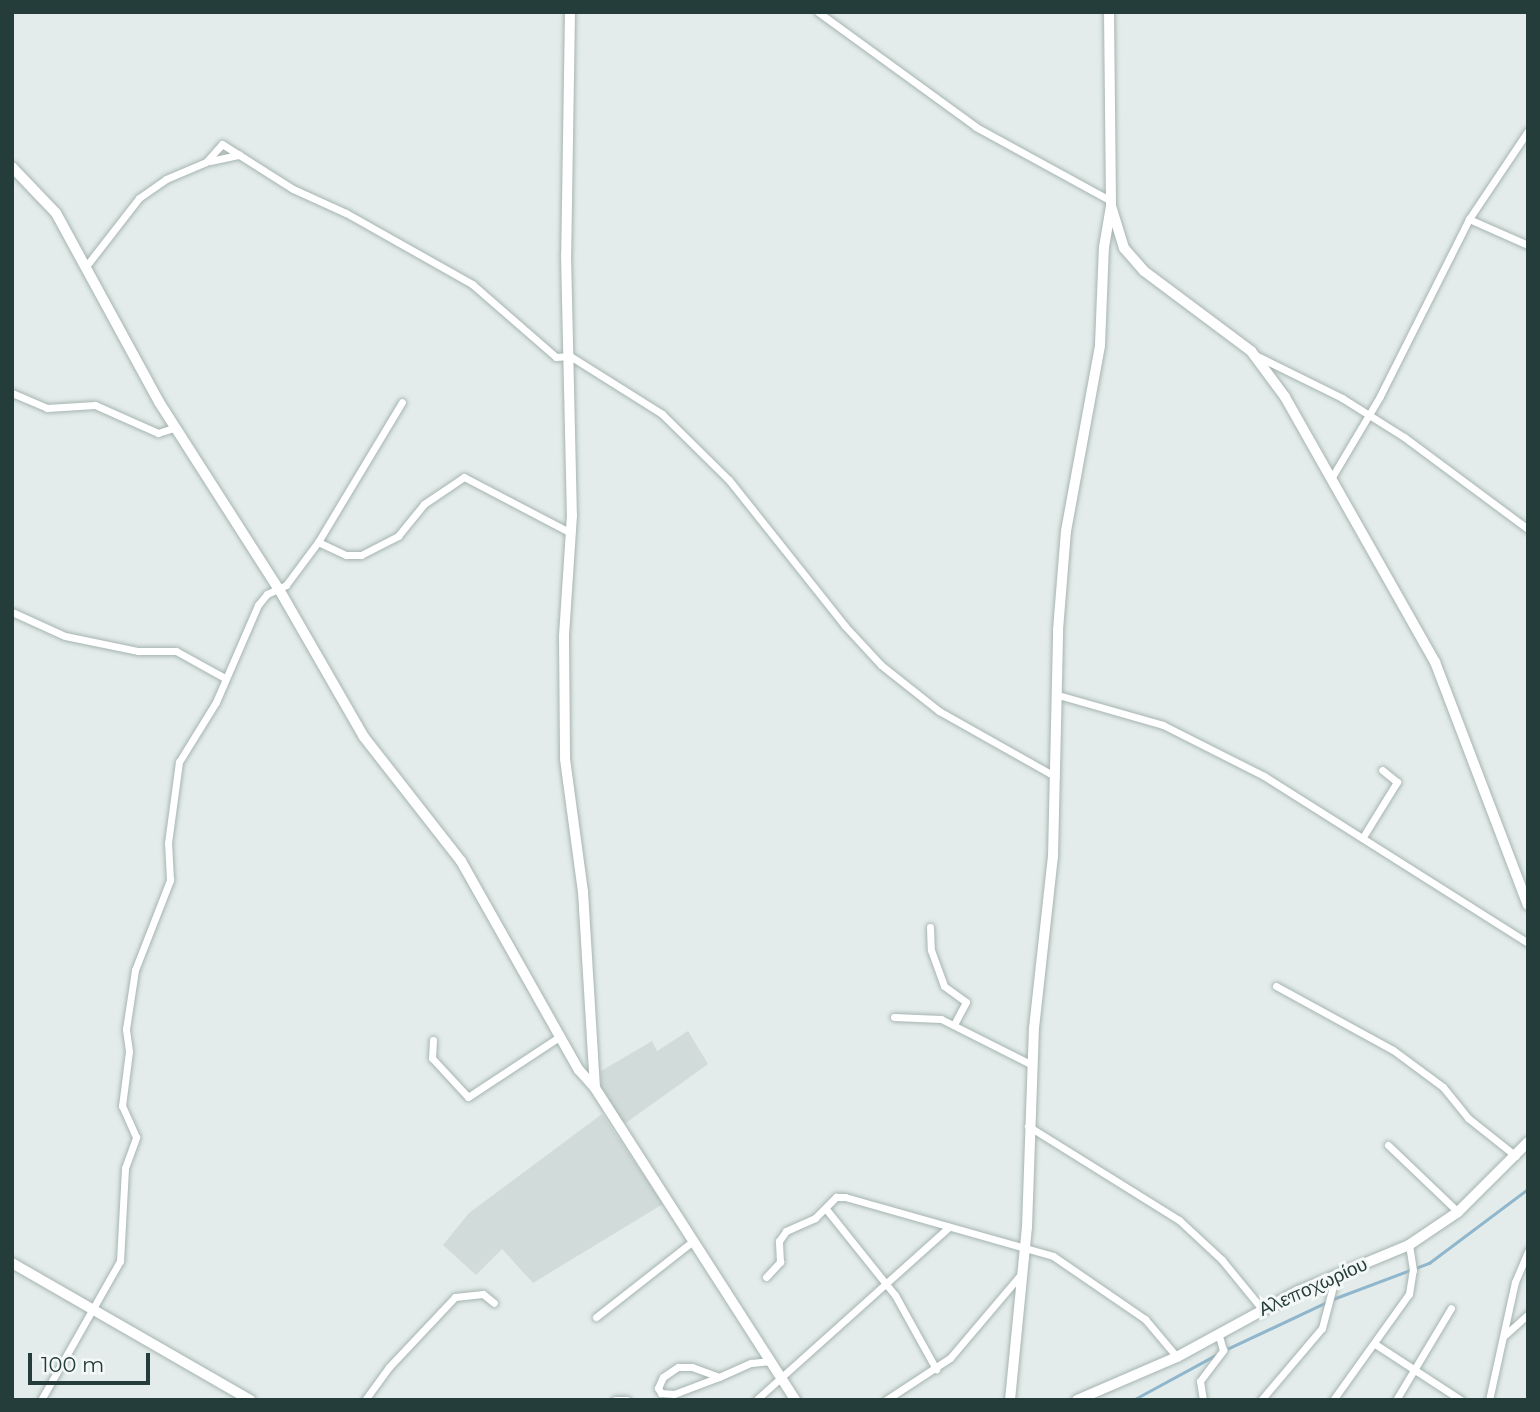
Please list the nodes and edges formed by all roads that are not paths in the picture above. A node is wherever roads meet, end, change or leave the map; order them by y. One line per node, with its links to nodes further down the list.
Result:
1 (570, 12): 13 (street)
2 (818, 12): 8 (street)
3 (1109, 12): 8 (street)
4 (1528, 131): 9 (street)
5 (243, 155): 6 (street); 6 (street); 13 (street)
6 (206, 162): 11 (street)
7 (12, 167): 11 (street)
8 (1111, 203): 12 (street); 25 (street)
9 (1469, 219): 10 (street); 16 (street)
10 (1528, 245)
11 (87, 265): 17 (street)
12 (1254, 354): 16 (street); 18 (street)
13 (570, 356): 20 (street); 27 (street)
14 (12, 393): 17 (street)
15 (402, 402): 21 (street)
16 (1366, 417): 18 (street); 19 (street)
17 (176, 427): 22 (street)
18 (1332, 477): 29 (street)
19 (1528, 528)
20 (571, 533): 21 (street); 38 (street)
21 (318, 542): 22 (street)
22 (280, 591): 24 (street); 35 (street)
23 (12, 612): 24 (street)
24 (225, 678): 58 (street)
25 (1058, 695): 27 (street); 28 (street)
26 (1382, 770): 28 (street)
27 (1056, 778): 37 (street)
28 (1363, 837): 31 (street)
29 (1528, 905)
30 (930, 927): 34 (street)
31 (1528, 943)
32 (1276, 986): 42 (street)
33 (894, 1017): 34 (street)
34 (954, 1025): 37 (street)
35 (559, 1037): 36 (street); 38 (street)
36 (432, 1040)
37 (1032, 1065): 39 (street)
38 (595, 1088): 46 (street)
39 (1027, 1126): 48 (street); 56 (street)
40 (1528, 1142): 42 (street, Αλεποχωρίου)
41 (1388, 1145): 44 (street)
42 (1516, 1156): 44 (street, Αλεποχωρίου)
43 (826, 1209): 45 (street); 53 (street); 54 (street)
44 (1458, 1212): 47 (street, Αλεποχωρίου)
45 (949, 1227): 48 (street); 54 (street)
46 (693, 1241): 60 (street); 65 (street)
47 (1409, 1245): 52 (street, Αλεποχωρίου); 63 (street)
48 (1024, 1246): 51 (street); 64 (street)
49 (1528, 1251): 62 (street)
50 (12, 1263): 58 (street)
51 (1022, 1273): 66 (street); 78 (street)
52 (1336, 1275): 56 (street, Αλεποχωρίου); 81 (street)
53 (766, 1277)
54 (886, 1283): 66 (street); 69 (street)
55 (494, 1303): 72 (street)
56 (1262, 1308): 61 (street, Αλεποχωρίου)
57 (1451, 1308): 67 (street)
58 (93, 1309): 70 (street); 71 (street)
59 (1528, 1314): 62 (street)
60 (596, 1317)
61 (1218, 1333): 64 (street, Αλεποχωρίου); 80 (street)
62 (1504, 1336): 85 (street)
63 (1375, 1344): 67 (street); 82 (street)
64 (1177, 1356): 79 (street, Αλεποχωρίου)
65 (772, 1361): 68 (street); 69 (street)
66 (936, 1369): 77 (street)
67 (1414, 1370): 83 (street); 84 (street)
68 (719, 1377): 68 (street)
69 (780, 1379): 75 (street); 76 (street)
70 (41, 1400)
71 (250, 1400)
72 (365, 1400)
73 (615, 1400): 74 (street)
74 (627, 1400)
75 (756, 1400)
76 (795, 1400)
77 (886, 1400)
78 (1010, 1400)
79 (1077, 1400)
80 (1203, 1400)
81 (1261, 1400)
82 (1333, 1400)
83 (1396, 1400)
84 (1461, 1400)
85 (1489, 1400)

